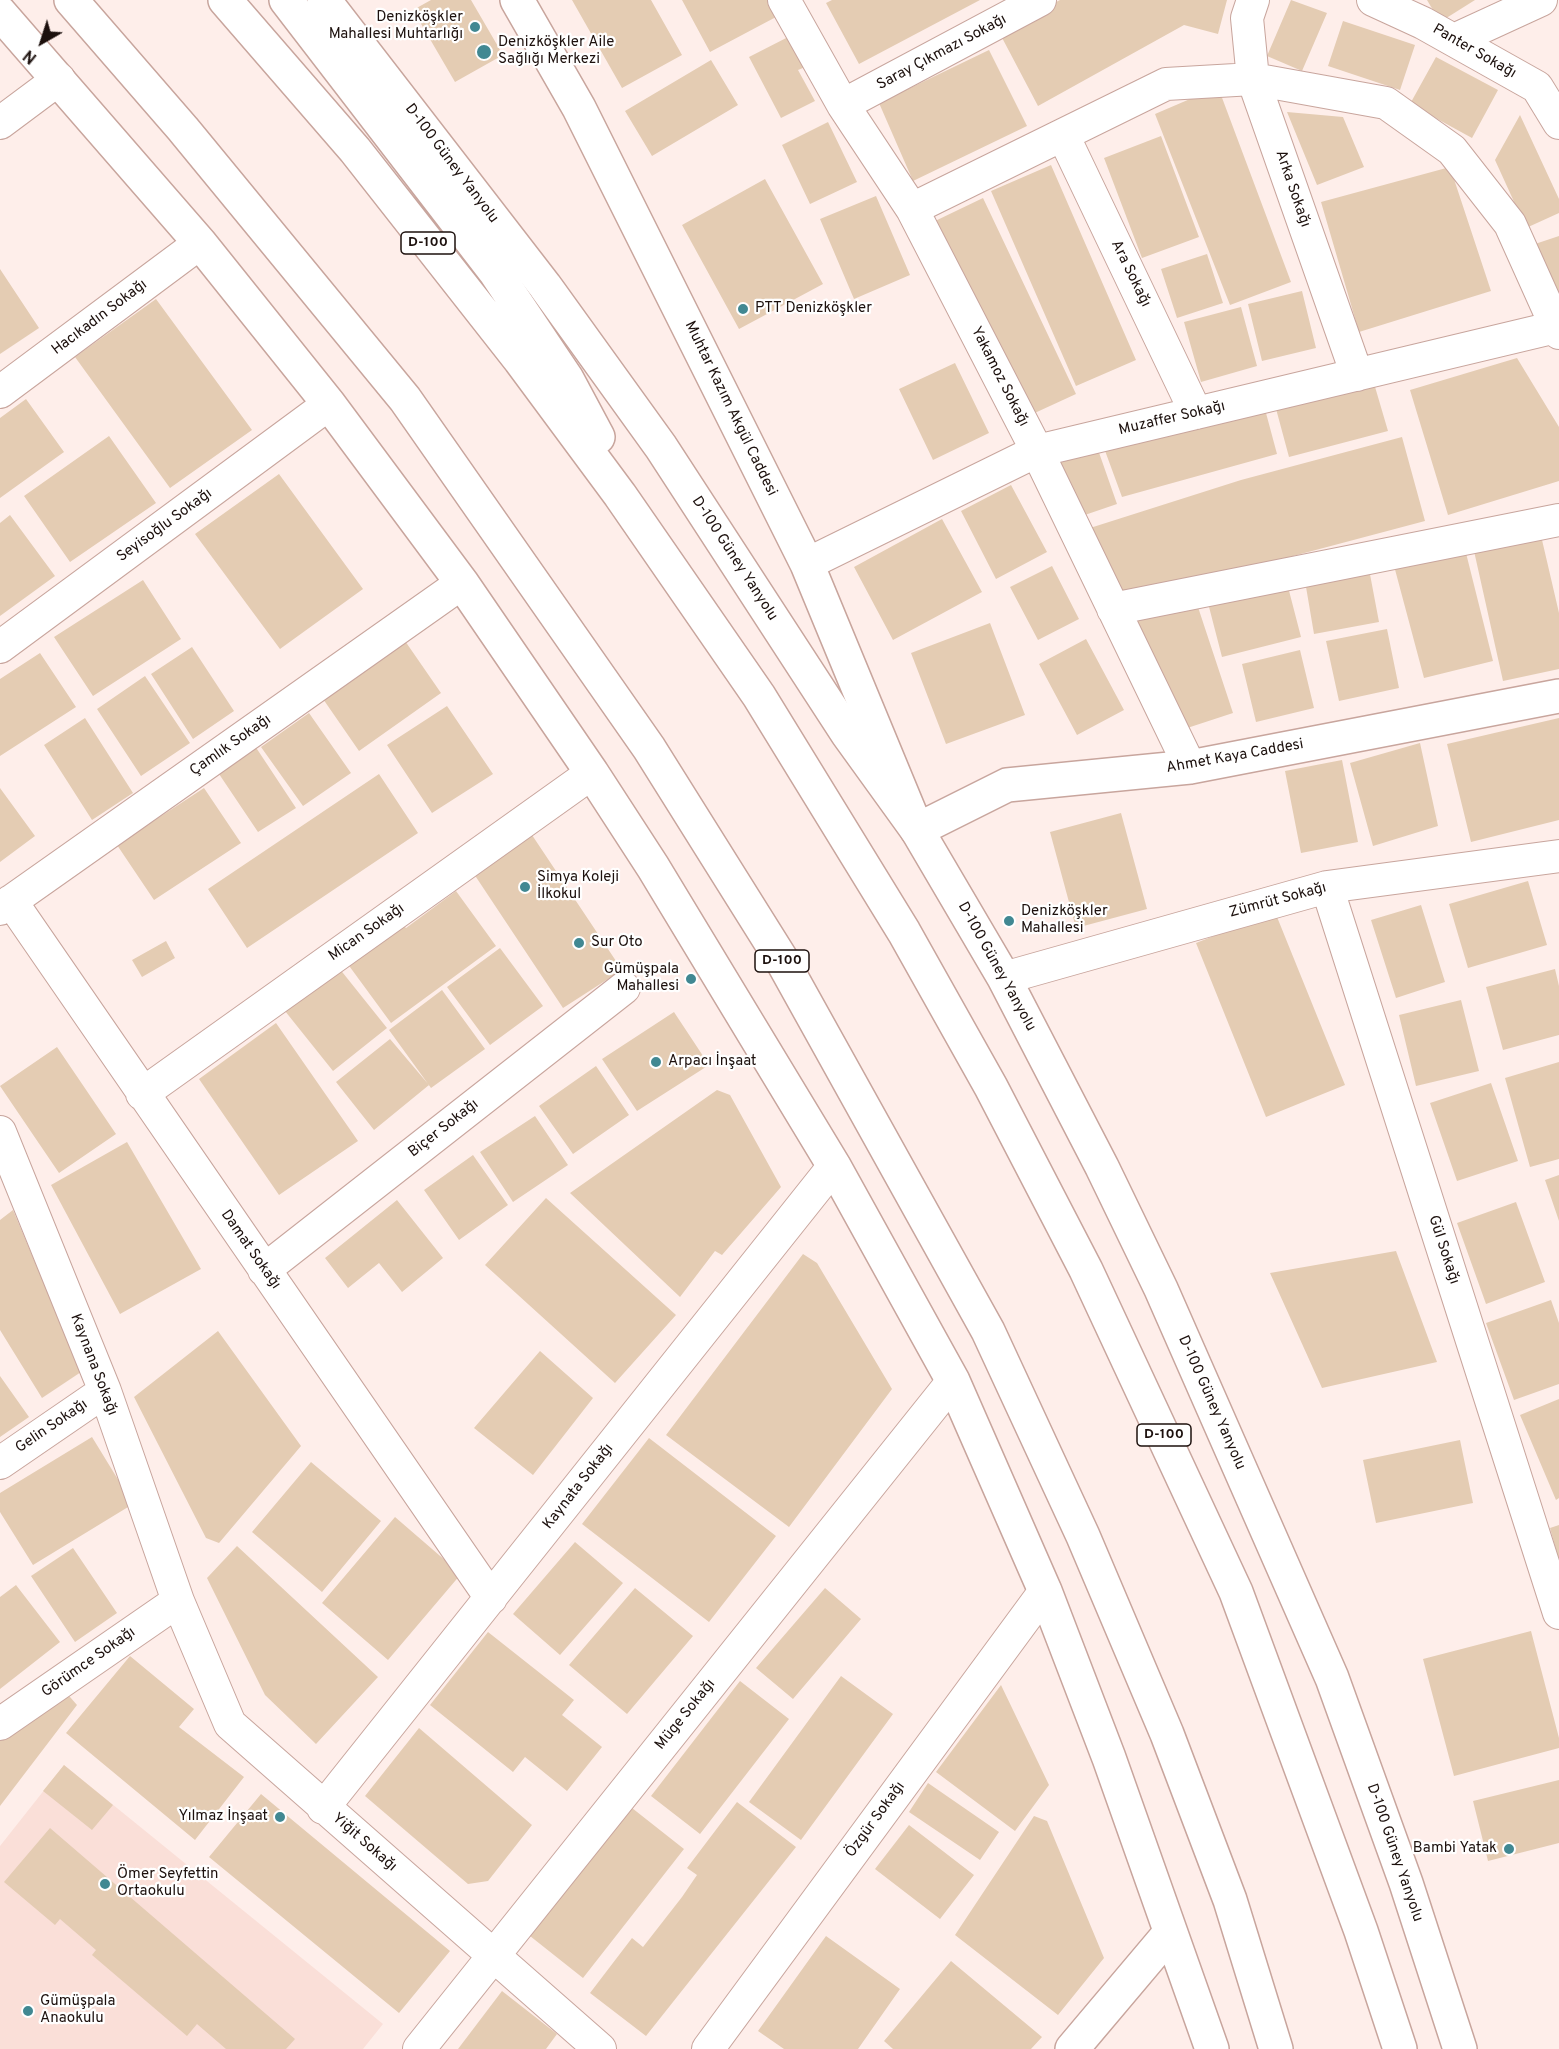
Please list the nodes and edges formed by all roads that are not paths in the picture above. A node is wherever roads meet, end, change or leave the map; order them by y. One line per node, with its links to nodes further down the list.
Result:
1 (71, 0): 62 (main road, D-100)
2 (225, 0): 27 (main road, D-100)
3 (286, 0): 27 (main road)
4 (324, 0): 36 (main road, D-100 Güney Yanyolu)
5 (517, 0): 29 (main road, Muhtar Kazım Akgül Caddesi)
6 (784, 0): 15 (street, Yakamoz Sokağı)
7 (1040, 0): 15 (street, Saray Çıkmazı Sokağı)
8 (1253, 0): 13 (street, Arka Sokağı)
9 (1373, 0): 12 (street, Panter Sokağı)
10 (1542, 0): 12 (street)
11 (0, 13): 14 (main road)
12 (1454, 40): 17 (street, Panter Sokağı)
13 (1254, 78): 18 (street); 21 (street); 22 (street, Arka Sokağı)
14 (59, 79): 16 (street); 20 (main road)
15 (843, 105): 19 (street, Yakamoz Sokağı)
16 (0, 123)
17 (1559, 123)
18 (1063, 135): 19 (street); 25 (street, Ara Sokağı)
19 (912, 209): 26 (street, Yakamoz Sokağı)
20 (200, 243): 23 (street, Hacıkadın Sokağı); 24 (main road)
21 (1558, 330): 22 (street, Muzaffer Sokağı)
22 (1357, 375): 25 (street, Muzaffer Sokağı)
23 (0, 392)
24 (329, 404): 30 (main road); 32 (street, Seyisoğlu Sokağı)
25 (1196, 413): 26 (street, Muzaffer Sokağı)
26 (1037, 451): 29 (street, Muzaffer Sokağı); 31 (street, Yakamoz Sokağı)
27 (620, 495): 63 (main road, D-100)
28 (1559, 520): 31 (street)
29 (807, 564): 36 (main road, Muhtar Kazım Akgül Caddesi)
30 (462, 583): 35 (main road); 39 (street, Çamlık Sokağı)
31 (1113, 609): 34 (street, Yakamoz Sokağı)
32 (0, 647)
33 (1559, 696): 34 (main road, Ahmet Kaya Caddesi)
34 (1190, 767): 36 (main road, Ahmet Kaya Caddesi)
35 (592, 773): 42 (street, Mican Sokağı); 44 (main road)
36 (917, 830): 40 (main road, D-100 Güney Yanyolu)
37 (1557, 863): 38 (street, Zümrüt Sokağı)
38 (1327, 887): 40 (street, Zümrüt Sokağı); 52 (street, Gül Sokağı)
39 (5, 905): 42 (street, Damat Sokağı)
40 (1004, 978): 64 (main road, D-100 Güney Yanyolu)
41 (624, 988): 45 (street, Biçer Sokağı)
42 (142, 1094): 45 (street, Damat Sokağı)
43 (0, 1132): 47 (street, Kaynana Sokağı)
44 (834, 1166): 46 (main road); 50 (street, Kaynata Sokağı)
45 (264, 1270): 50 (street, Damat Sokağı)
46 (953, 1381): 49 (main road); 56 (street, Müge Sokağı)
47 (105, 1391): 48 (street, Gelin Sokağı); 51 (street, Kaynana Sokağı)
48 (0, 1463)
49 (1045, 1591): 55 (main road); 59 (street, Özgür Sokağı)
50 (491, 1598): 54 (street, Kaynata Sokağı)
51 (178, 1601): 53 (street, Görümce Sokağı); 54 (street, Yiğit Sokağı)
52 (1559, 1613)
53 (0, 1724)
54 (323, 1808): 56 (street, Yiğit Sokağı)
55 (1169, 1934): 60 (main road); 61 (main road)
56 (494, 1956): 57 (street, Müge Sokağı); 58 (street, Yiğit Sokağı)
57 (419, 2049)
58 (600, 2049)
59 (708, 2049)
60 (1072, 2049)
61 (1212, 2049)
62 (1276, 2049)
63 (1400, 2049)
64 (1460, 2049)

